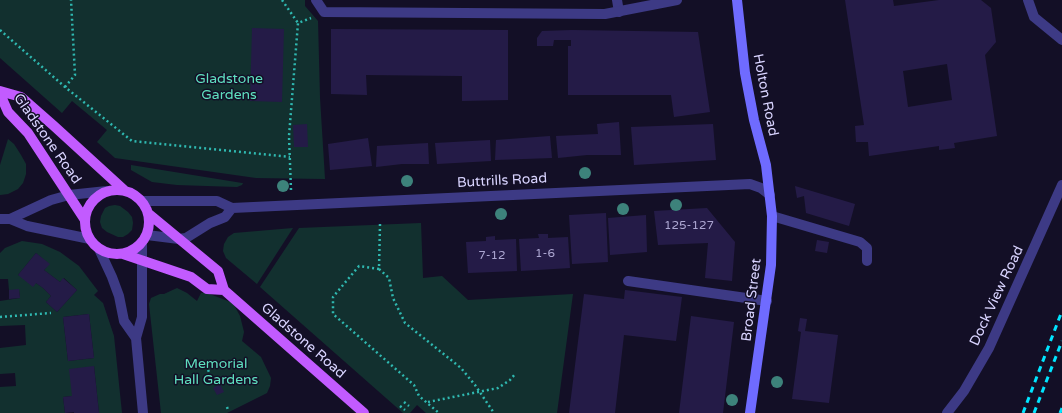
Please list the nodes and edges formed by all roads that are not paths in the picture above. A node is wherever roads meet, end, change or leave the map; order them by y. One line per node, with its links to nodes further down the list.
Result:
1 (316, 0): 6 (street)
2 (617, 0): 6 (street)
3 (677, 0): 6 (street)
4 (737, 0): 13 (main road, Holton Road)
5 (1028, 0): 7 (street)
6 (619, 12)
7 (1062, 40)
8 (0, 93): 10 (main road, Gladstone Road); 12 (main road, Gladstone Road)
9 (1062, 185): 35 (street, Dock View Road)
10 (124, 190): 11 (main road); 14 (main road)
11 (107, 191): 12 (street); 19 (main road)
12 (69, 195): 18 (street); 19 (main road, Gladstone Road)
13 (770, 195): 15 (street, Buttrills Road); 17 (main road, Broad Street)
14 (142, 201): 15 (street, Buttrills Road); 16 (main road)
15 (232, 208): 22 (street)
16 (149, 214): 20 (main road); 22 (main road)
17 (772, 216): 27 (street); 30 (main road, Broad Street)
18 (5, 219): 21 (street)
19 (85, 220): 21 (main road)
20 (147, 235): 22 (street); 23 (main road)
21 (90, 239): 24 (main road)
22 (179, 239): 29 (main road)
23 (142, 244): 25 (main road); 26 (street)
24 (99, 249): 25 (main road); 31 (street)
25 (123, 254): 26 (main road)
26 (142, 260): 29 (main road); 31 (street)
27 (867, 261)
28 (628, 281): 30 (street)
29 (224, 290): 34 (main road, Gladstone Road)
30 (766, 301): 32 (main road, Broad Street)
31 (136, 338): 33 (street)
32 (751, 412)
33 (143, 413)
34 (364, 413)
35 (947, 413)

